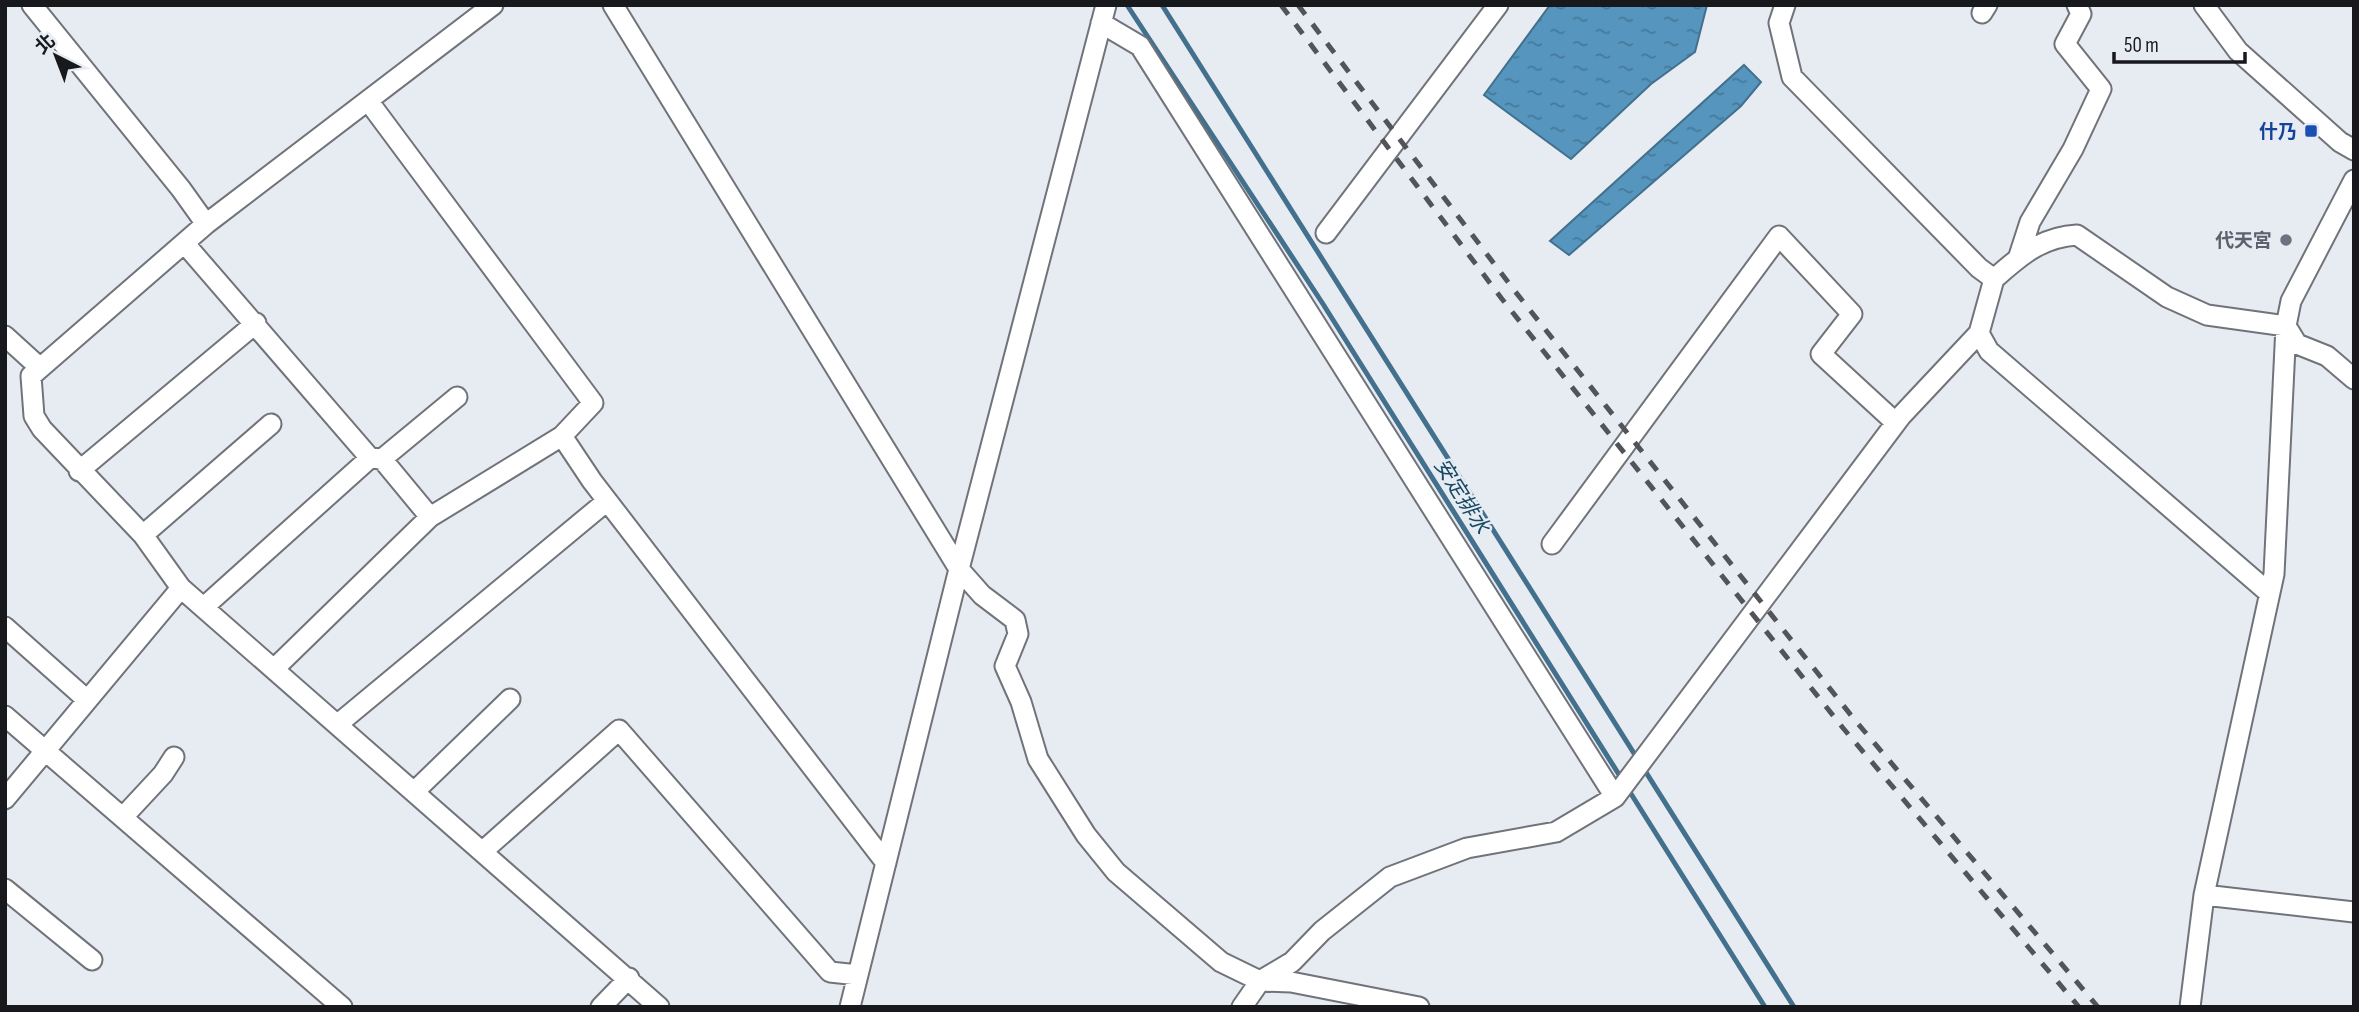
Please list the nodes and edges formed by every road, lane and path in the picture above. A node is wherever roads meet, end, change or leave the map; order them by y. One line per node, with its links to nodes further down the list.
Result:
1 (493, 5): 9 (street)
2 (613, 5): 33 (street)
3 (1498, 5): 13 (street)
4 (1785, 5): 16 (street)
5 (2077, 5): 15 (street)
6 (2204, 5): 10 (street)
7 (40, 8): 12 (street)
8 (1104, 14): 33 (street); 45 (street)
9 (369, 102): 12 (street); 26 (street)
10 (2354, 150)
11 (2354, 180): 18 (street)
12 (206, 224): 14 (street)
13 (1326, 233)
14 (185, 244): 17 (street); 21 (street)
15 (2019, 256): 16 (street); 18 (street)
16 (1994, 279): 19 (street)
17 (256, 323): 27 (street); 28 (street)
18 (2286, 326): 22 (street); 35 (street)
19 (1979, 333): 24 (street); 35 (street)
20 (5, 336): 21 (street)
21 (38, 366): 28 (street)
22 (2354, 379)
23 (457, 397): 27 (street)
24 (1896, 423): 32 (street); 45 (street)
25 (271, 424): 31 (street)
26 (562, 436): 29 (street); 30 (street)
27 (376, 458): 30 (street); 36 (street)
28 (79, 471): 31 (street)
29 (607, 500): 42 (street); 50 (street)
30 (430, 517): 38 (street)
31 (143, 535): 34 (street)
32 (1552, 544)
33 (959, 569): 50 (street); 57 (street)
34 (181, 588): 36 (street); 39 (street)
35 (2268, 592): 52 (street)
36 (205, 606): 38 (street)
37 (5, 627): 39 (street)
38 (275, 668): 42 (street)
39 (86, 699): 43 (street)
40 (510, 699): 46 (street)
41 (5, 716): 43 (street)
42 (338, 724): 46 (street)
43 (46, 749): 47 (street); 48 (street)
44 (174, 757): 48 (street)
45 (1629, 778): 57 (street)
46 (414, 792): 49 (street)
47 (5, 799)
48 (123, 817): 58 (street)
49 (483, 851): 55 (street); 56 (street)
50 (886, 863): 55 (street)
51 (5, 889): 54 (street)
52 (2204, 895): 53 (street); 64 (street)
53 (2354, 912)
54 (92, 960)
55 (858, 975): 61 (street)
56 (629, 978): 59 (street); 60 (street)
57 (1261, 981): 62 (street); 63 (street)
58 (342, 1007)
59 (601, 1007)
60 (659, 1007)
61 (850, 1007)
62 (1242, 1007)
63 (1419, 1007)
64 (2190, 1007)

